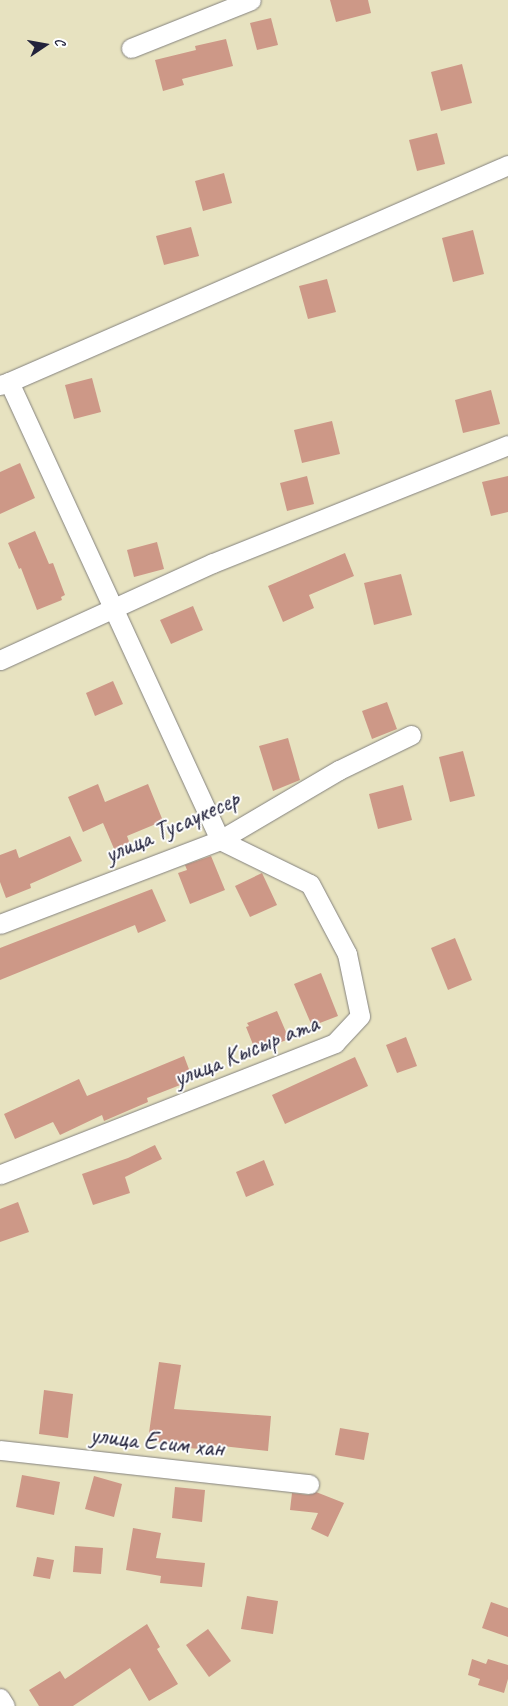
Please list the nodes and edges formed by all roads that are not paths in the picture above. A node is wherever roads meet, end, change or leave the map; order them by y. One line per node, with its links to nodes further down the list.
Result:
1 (250, 0): 2 (street)
2 (131, 48)
3 (508, 165): 4 (street)
4 (4, 383): 6 (street)
5 (508, 445): 6 (street)
6 (112, 609): 7 (street); 9 (street)
7 (0, 660)
8 (411, 735): 9 (street, улица Тусаукесер)
9 (220, 840): 10 (street, улица Тусаукесер); 11 (street, улица Кысыр ата)
10 (0, 924)
11 (0, 1174)
12 (0, 1450): 13 (street, улица Есим хан)
13 (309, 1484)
14 (0, 1698): 15 (street)
15 (5, 1706)

